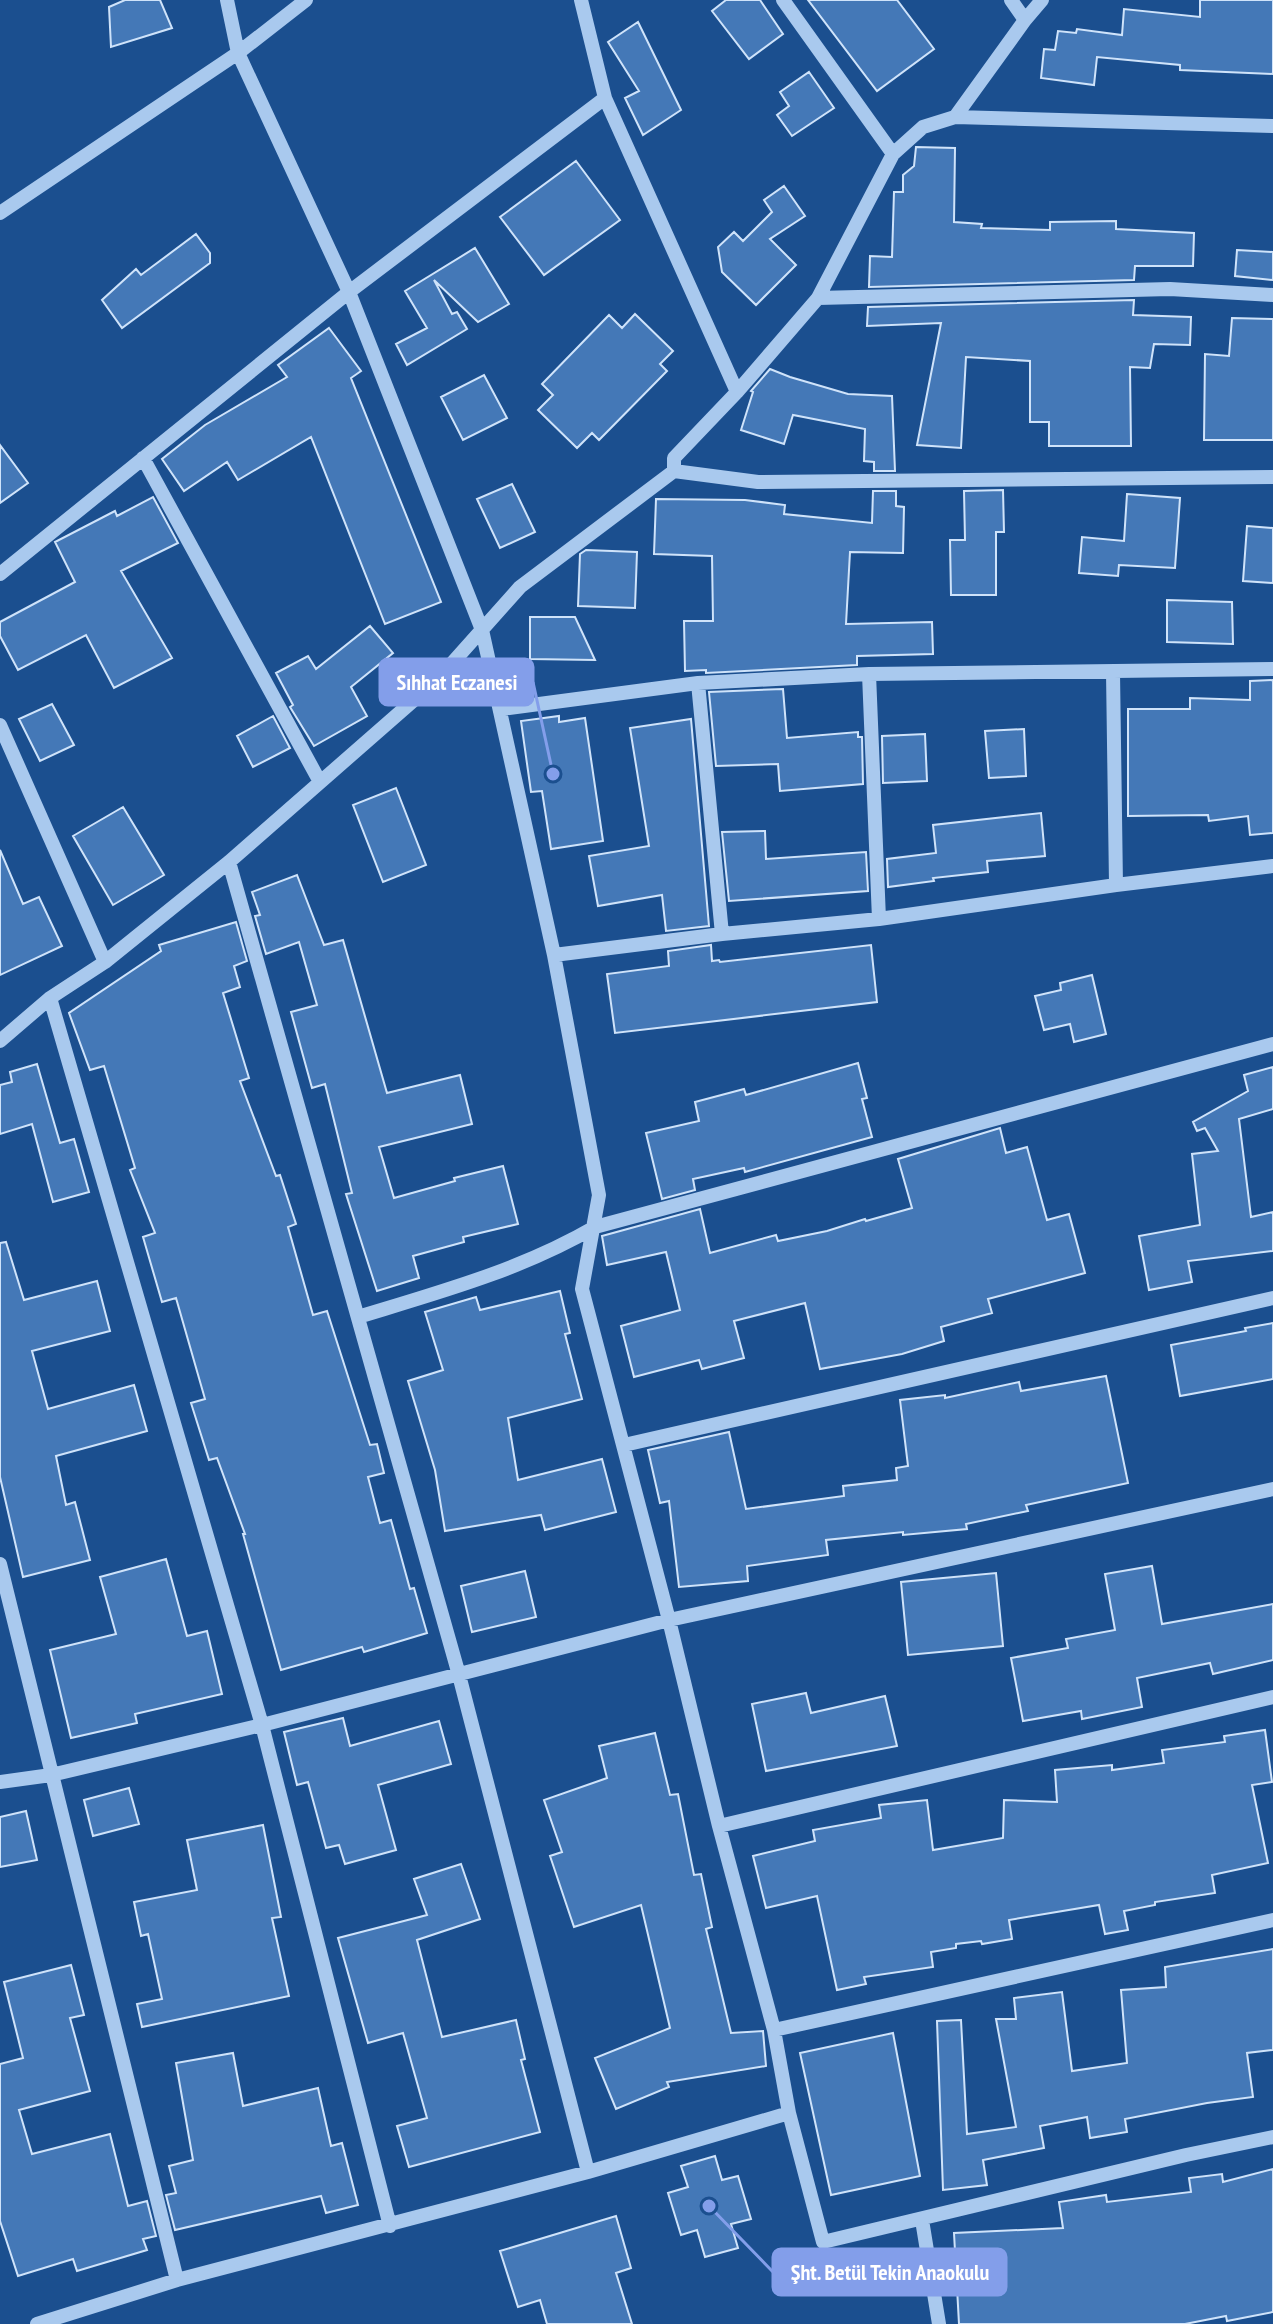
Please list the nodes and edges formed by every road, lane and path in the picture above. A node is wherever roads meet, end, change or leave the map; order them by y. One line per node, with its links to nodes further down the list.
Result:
1 (227, 0): 8 (street)
2 (306, 0): 8 (street)
3 (581, 0): 9 (street)
4 (783, 0): 12 (street)
5 (1011, 0): 7 (street)
6 (1042, 0): 7 (street)
7 (1025, 20): 10 (street)
8 (238, 53): 13 (street); 14 (street)
9 (605, 98): 14 (street); 17 (street)
10 (955, 117): 11 (street); 12 (street)
11 (1273, 126)
12 (893, 154): 16 (street)
13 (0, 213)
14 (349, 292): 18 (street); 22 (street)
15 (1273, 295): 16 (street)
16 (818, 298): 17 (street)
17 (737, 392): 19 (street)
18 (143, 458): 21 (street); 29 (street)
19 (674, 471): 20 (street); 22 (street)
20 (1273, 477)
21 (0, 574)
22 (482, 630): 27 (street); 29 (street)
23 (1273, 669): 24 (street)
24 (1113, 672): 25 (street); 32 (street)
25 (869, 674): 26 (street); 33 (street)
26 (698, 683): 27 (street); 34 (street)
27 (501, 709): 35 (street)
28 (0, 725): 36 (street)
29 (320, 782): 30 (street)
30 (229, 862): 36 (street); 42 (street)
31 (1273, 866): 32 (street)
32 (1116, 885): 33 (street)
33 (879, 919): 34 (street)
34 (722, 934): 35 (street)
35 (554, 955): 40 (street)
36 (105, 962): 37 (street)
37 (50, 998): 38 (street); 49 (street)
38 (0, 1041)
39 (1273, 1044): 40 (street)
40 (595, 1227): 42 (street); 43 (street)
41 (1273, 1298): 43 (street)
42 (358, 1317): 47 (street)
43 (624, 1445): 46 (street)
44 (1273, 1489): 46 (street)
45 (0, 1564): 50 (street)
46 (669, 1620): 47 (street); 52 (street)
47 (459, 1675): 49 (street); 57 (street)
48 (1273, 1697): 52 (street)
49 (262, 1725): 50 (street); 59 (street)
50 (51, 1775): 51 (street); 60 (street)
51 (0, 1782)
52 (719, 1826): 54 (street)
53 (1273, 1920): 54 (street)
54 (774, 2030): 55 (street)
55 (789, 2113): 57 (street); 58 (street)
56 (1273, 2137): 58 (street)
57 (588, 2172): 59 (street)
58 (922, 2220): 62 (street)
59 (390, 2226): 60 (street)
60 (177, 2280): 61 (street)
61 (37, 2324)
62 (939, 2324)

